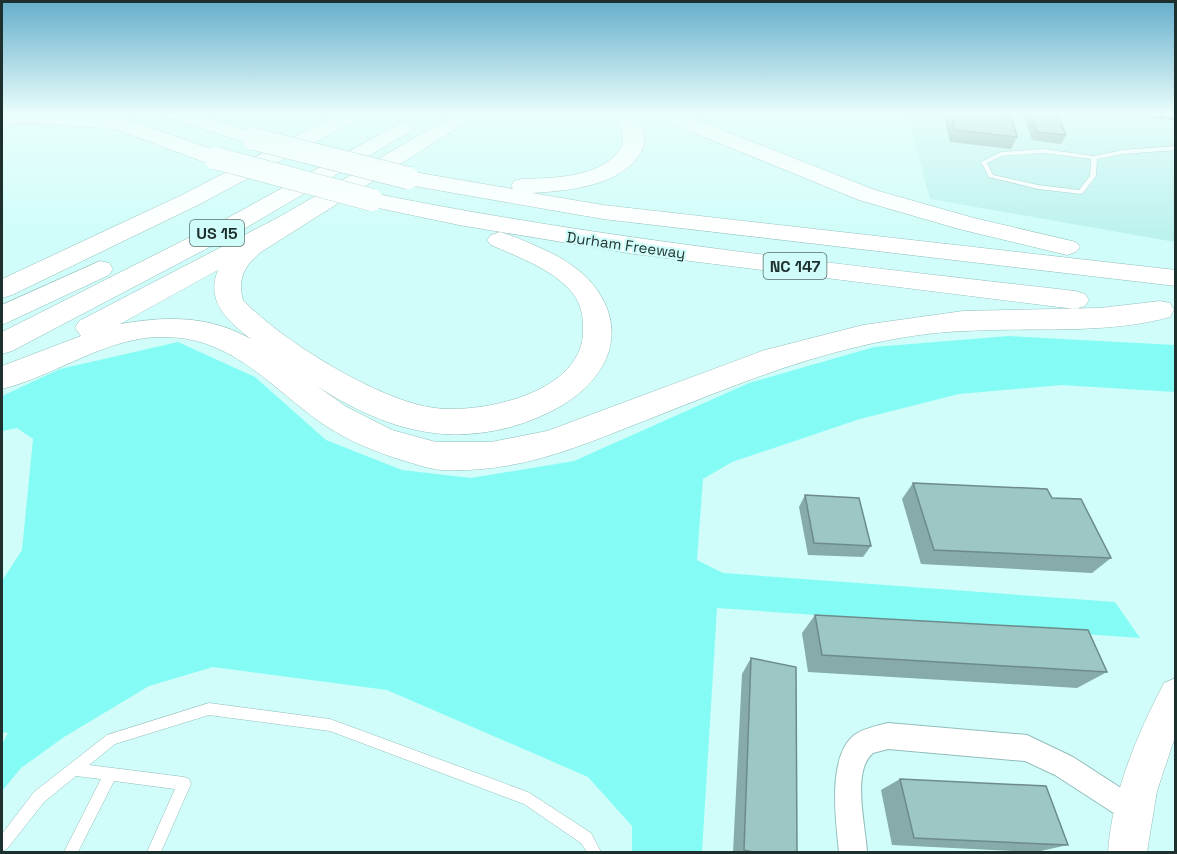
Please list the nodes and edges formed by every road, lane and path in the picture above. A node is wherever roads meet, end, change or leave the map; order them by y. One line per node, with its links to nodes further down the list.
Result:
1 (200, 153): 14 (highway, Durham Freeway / NC 147, bridge)
2 (279, 153): 16 (highway)
3 (306, 153): 13 (highway, Durham Freeway / NC 147, bridge)
4 (319, 153): 22 (highway, US 15)
5 (358, 153): 23 (highway, US 15)
6 (400, 153): 15 (highway)
7 (628, 153): 13 (highway)
8 (759, 153): 17 (highway)
9 (1017, 153): 12 (lane)
10 (1057, 153): 12 (lane)
11 (1119, 153): 12 (lane)
12 (1094, 158)
13 (446, 186): 19 (highway, Durham Freeway / NC 147)
14 (431, 213): 15 (highway); 21 (highway, Durham Freeway / NC 147)
15 (290, 221): 24 (highway)
16 (71, 257): 18 (highway); 20 (highway)
17 (1176, 265)
18 (2, 279)
19 (1176, 279)
20 (2, 289)
21 (1168, 311): 24 (highway)
22 (2, 316)
23 (2, 344)
24 (2, 376)
25 (1176, 695): 28 (street)
26 (74, 769): 27 (lane); 29 (lane); 32 (lane)
27 (111, 774): 30 (lane); 31 (lane)
28 (1135, 812): 33 (street); 34 (street)
29 (2, 844)
30 (71, 852)
31 (154, 852)
32 (594, 852)
33 (853, 852)
34 (1128, 852)

